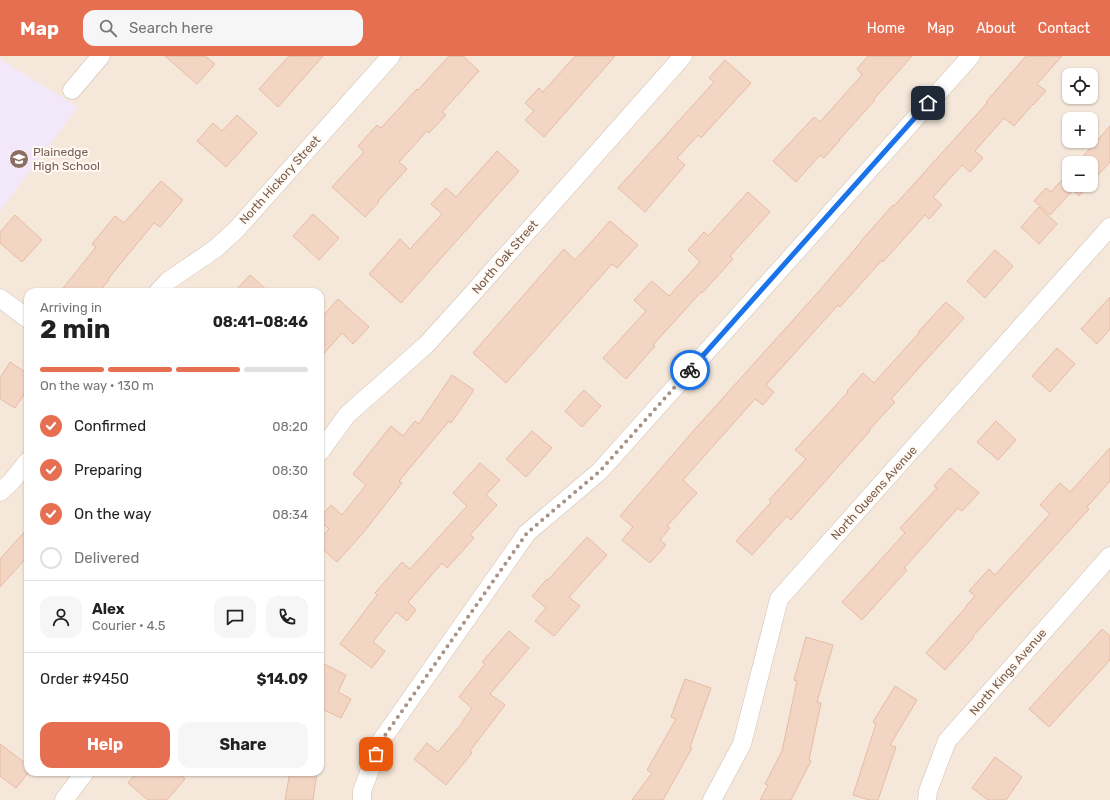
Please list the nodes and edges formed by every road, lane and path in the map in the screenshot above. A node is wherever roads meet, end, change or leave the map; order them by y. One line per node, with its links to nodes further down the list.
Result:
1 (101, 56): 5 (street)
2 (391, 56): 7 (street, North Hickory Street)
3 (683, 56): 10 (street, North Oak Street)
4 (970, 56): 16 (street)
5 (72, 90)
6 (1110, 227): 17 (street, North Queens Avenue)
7 (162, 288)
8 (0, 298): 9 (street)
9 (24, 316)
10 (324, 447)
11 (24, 466): 12 (street)
12 (0, 492)
13 (1110, 556): 18 (street, North Kings Avenue)
14 (82, 776): 15 (street)
15 (64, 800)
16 (362, 800)
17 (712, 800)
18 (927, 800)

